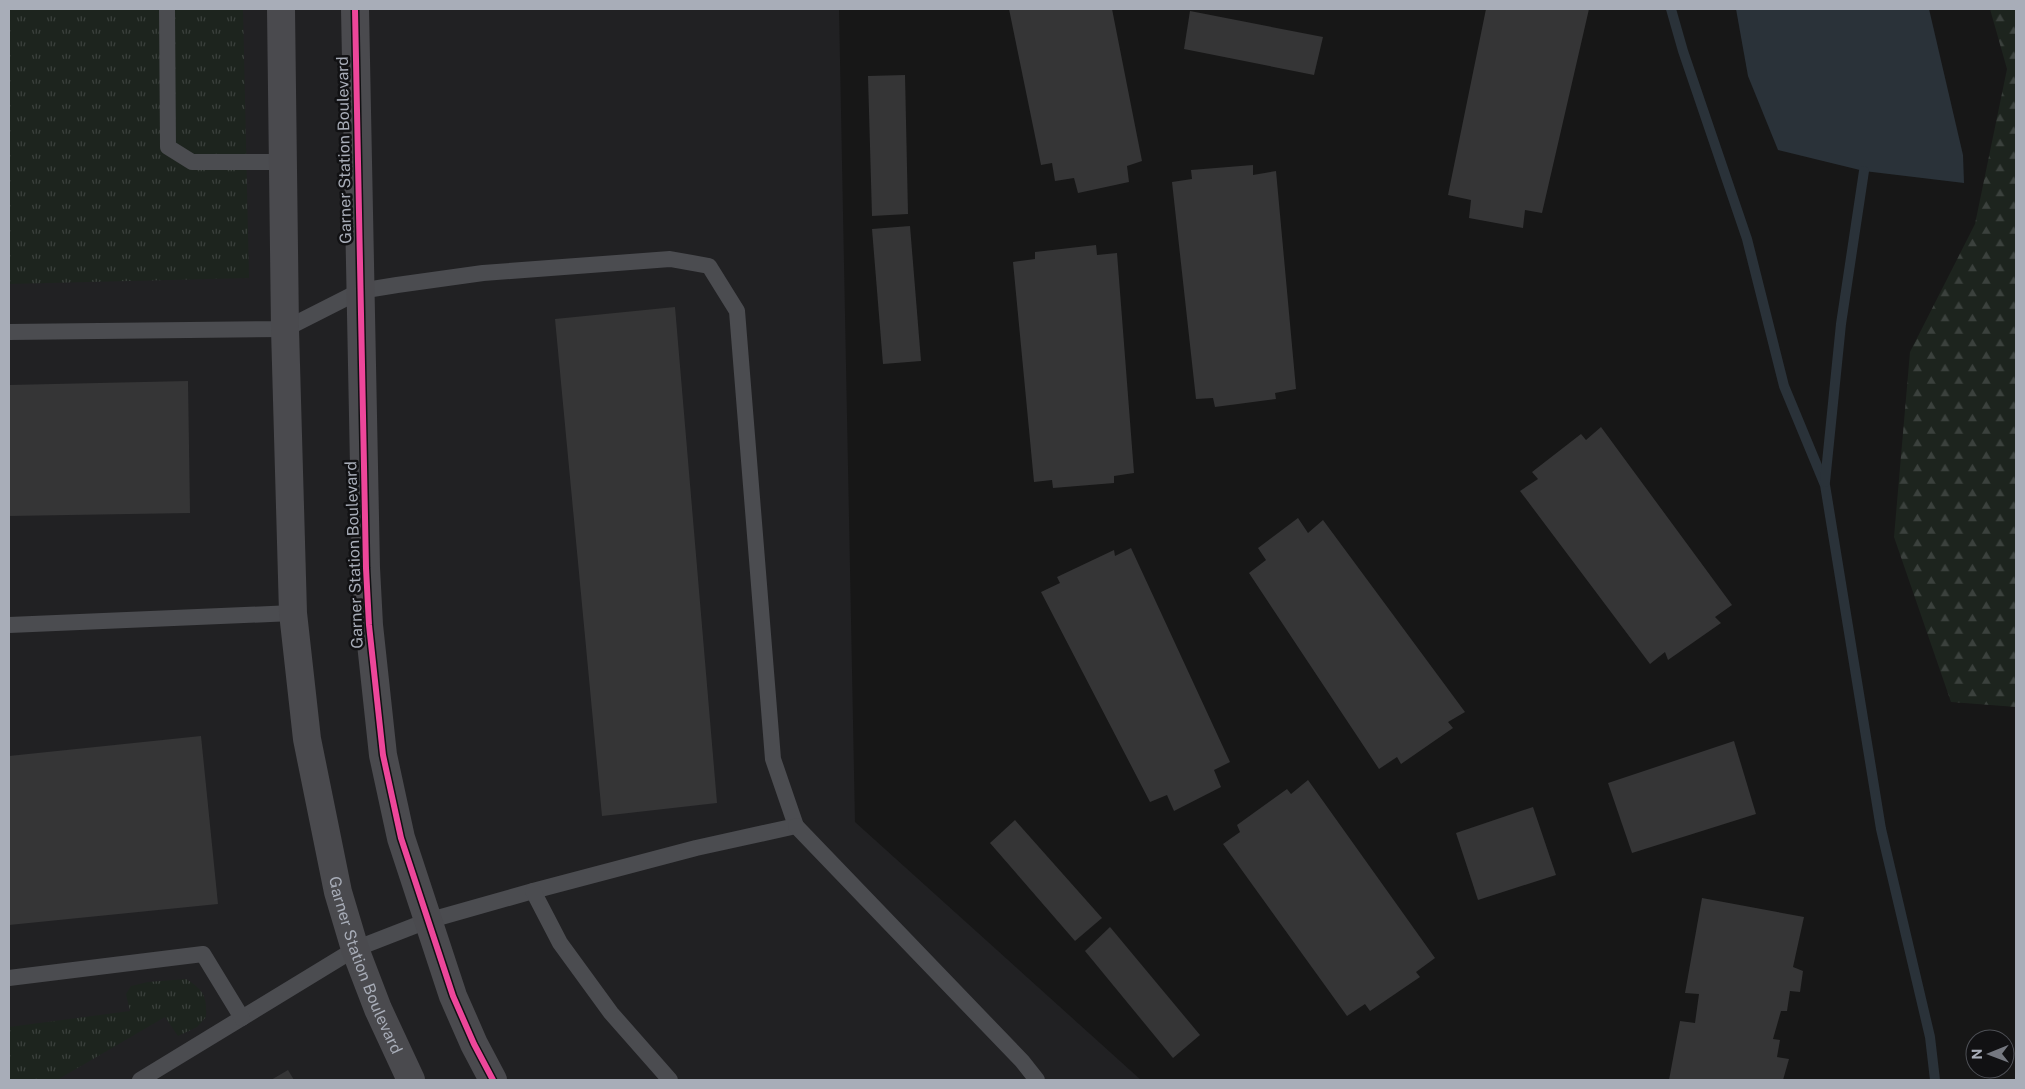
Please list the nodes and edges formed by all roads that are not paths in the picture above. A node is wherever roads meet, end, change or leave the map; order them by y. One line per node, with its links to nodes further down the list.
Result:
1 (167, 9): 4 (lane)
2 (281, 9): 4 (street, Garner Station Boulevard)
3 (355, 9): 5 (street, Garner Station Boulevard)
4 (283, 162): 6 (street, Garner Station Boulevard)
5 (360, 290): 6 (lane); 10 (lane); 12 (street, Garner Station Boulevard)
6 (285, 328): 7 (lane); 8 (street, Garner Station Boulevard)
7 (9, 332)
8 (294, 612): 9 (lane); 13 (street, Garner Station Boulevard)
9 (9, 626)
10 (796, 826): 11 (lane); 20 (lane)
11 (533, 891): 12 (lane); 19 (lane)
12 (427, 921): 13 (lane); 18 (street, Garner Station Boulevard)
13 (355, 948): 15 (lane); 17 (street, Garner Station Boulevard)
14 (9, 978): 15 (lane)
15 (242, 1018): 16 (lane)
16 (140, 1080)
17 (411, 1080)
18 (493, 1080)
19 (670, 1080)
20 (1037, 1080)

